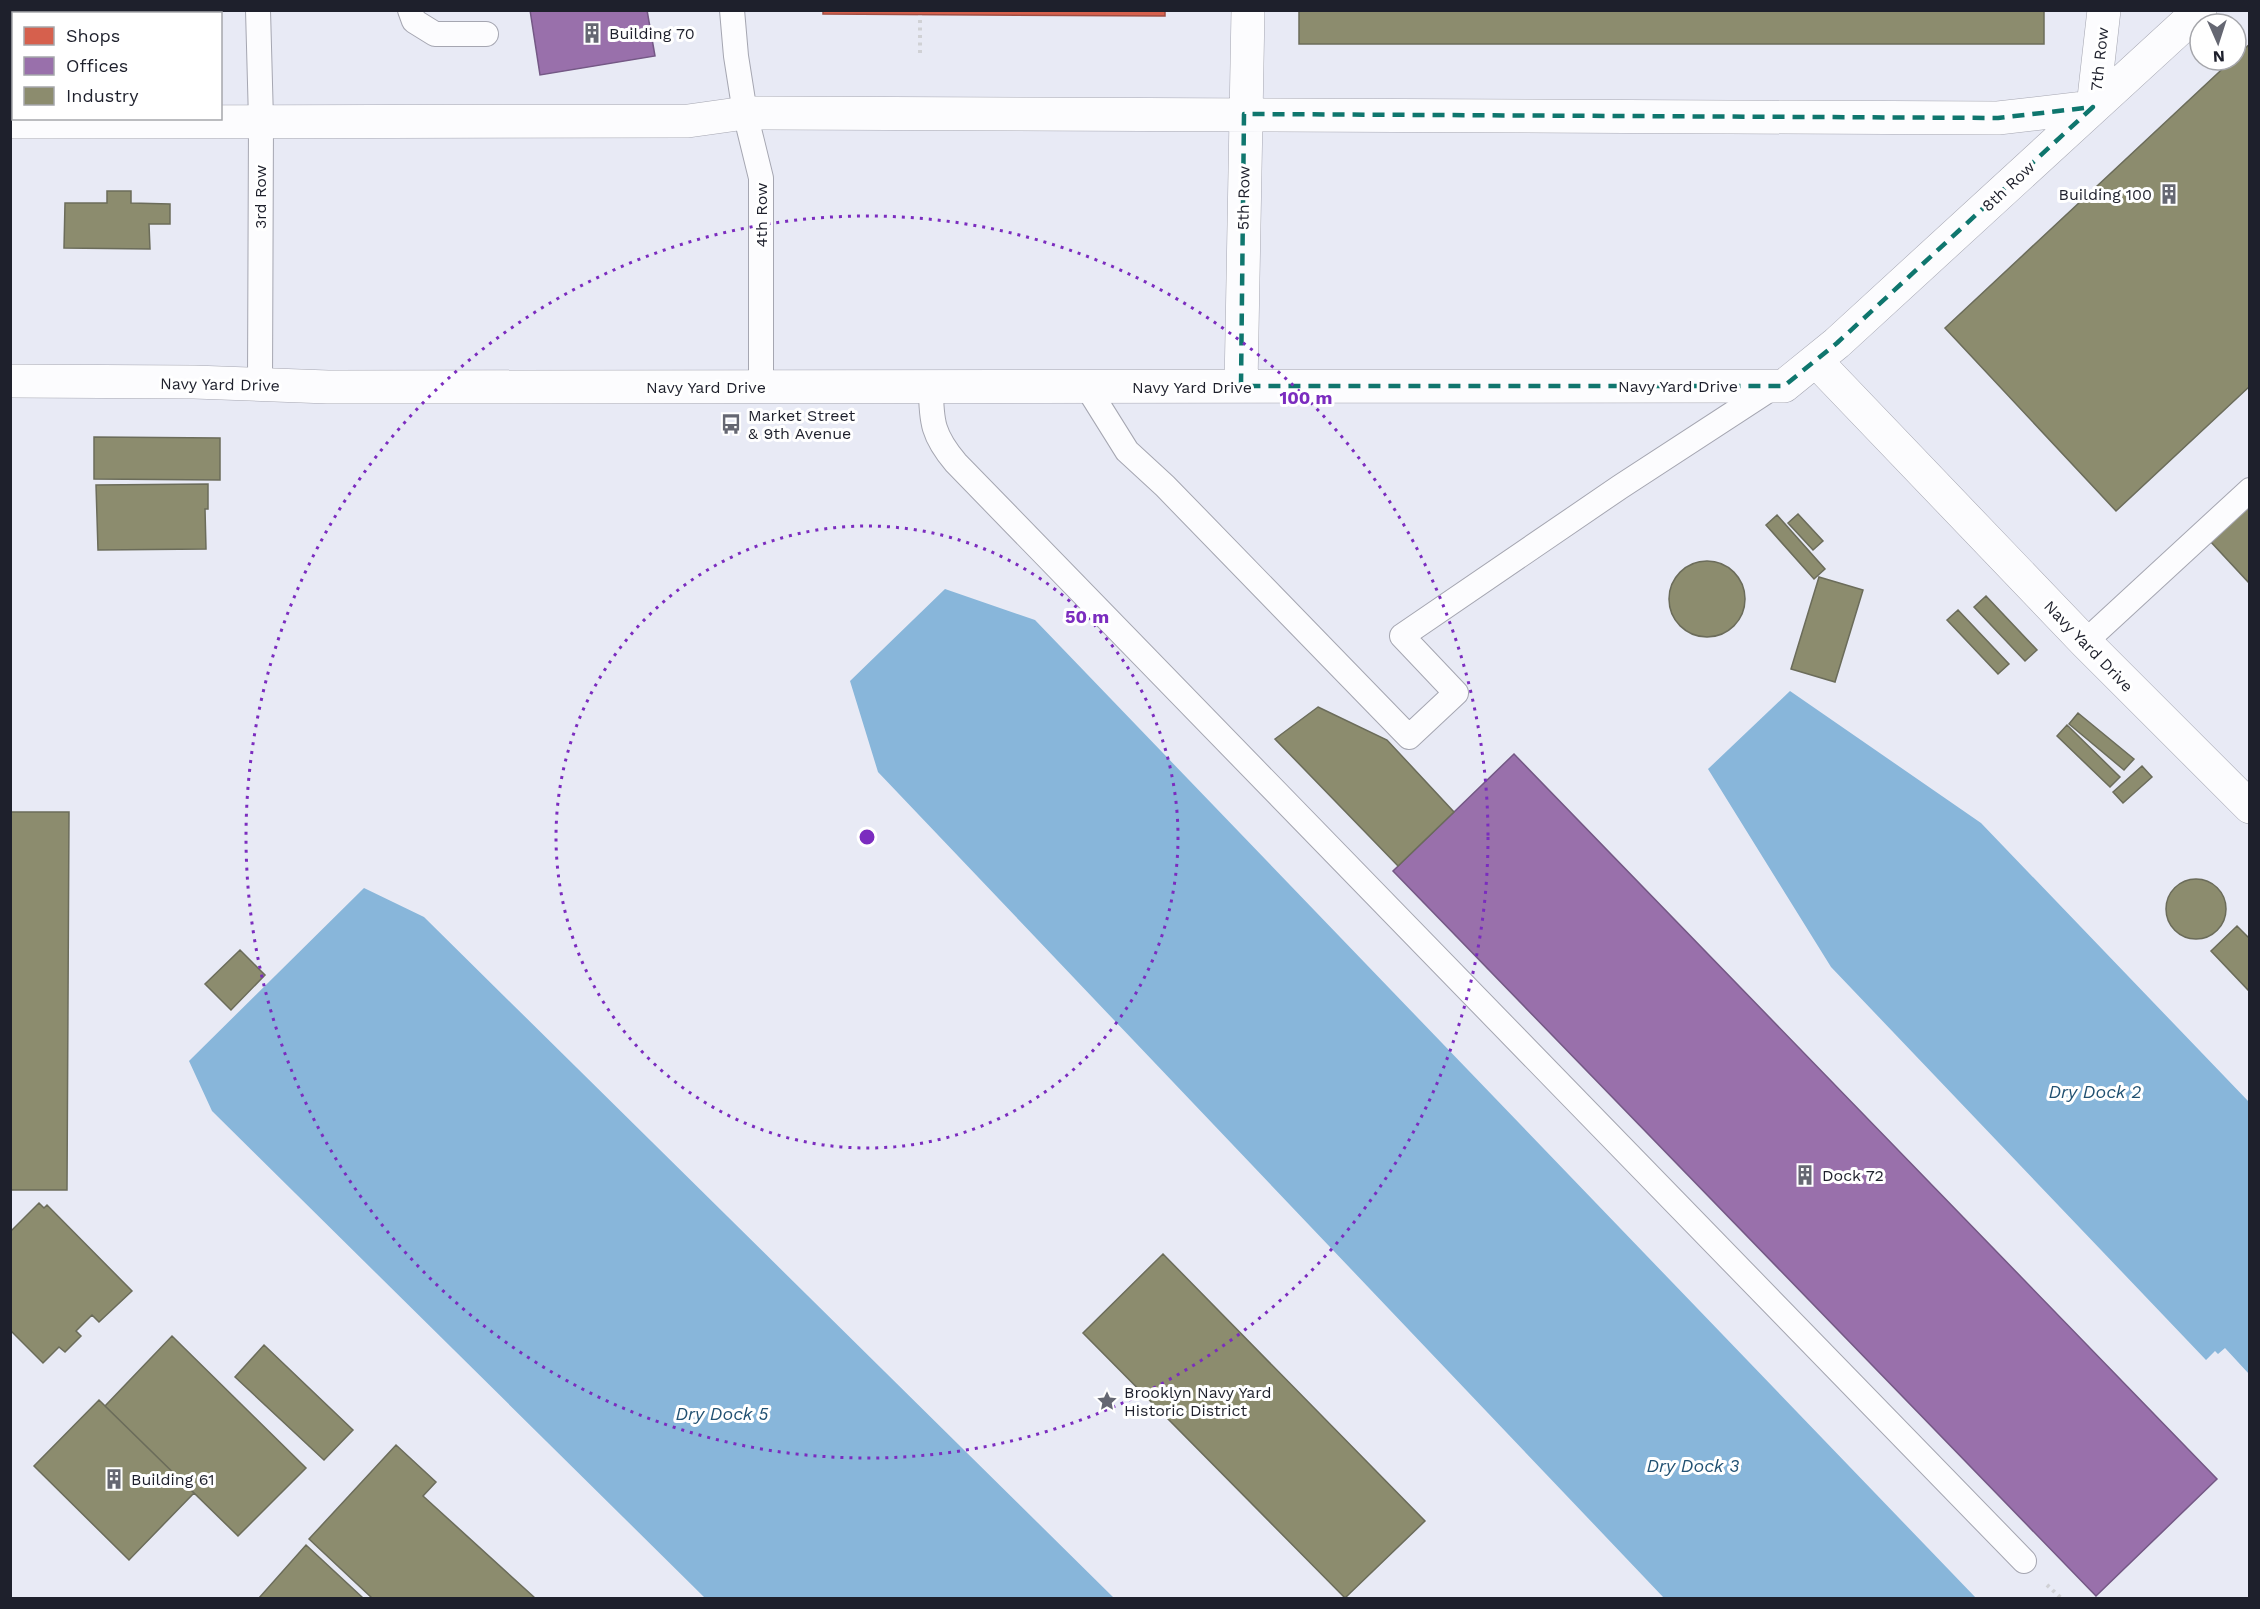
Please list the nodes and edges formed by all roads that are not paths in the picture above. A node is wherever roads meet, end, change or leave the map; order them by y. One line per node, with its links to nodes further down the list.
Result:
1 (258, 10): 11 (lane, 3rd Row)
2 (410, 10): 7 (lane)
3 (732, 10): 9 (lane, 4th Row)
4 (1248, 10): 10 (street, 5th Row)
5 (2104, 10): 8 (street, 7th Row)
6 (2200, 10): 8 (street, 8th Row)
7 (486, 34)
8 (2093, 107): 10 (street); 13 (street, 8th Row)
9 (745, 113): 10 (street); 11 (street); 18 (lane, 4th Row)
10 (1244, 114): 16 (street, 5th Row)
11 (261, 120): 12 (street); 15 (lane, 3rd Row)
12 (10, 122)
13 (1816, 362): 17 (street, Navy Yard Drive); 22 (street, Navy Yard Drive)
14 (10, 381): 15 (street, Navy Yard Drive)
15 (260, 384): 18 (street, Navy Yard Drive)
16 (1241, 386): 17 (street, Navy Yard Drive); 20 (street, Navy Yard Drive)
17 (1775, 386): 20 (lane)
18 (761, 387): 19 (street, Navy Yard Drive)
19 (931, 387): 20 (street, Navy Yard Drive); 24 (lane)
20 (1087, 387)
21 (2250, 490): 22 (lane)
22 (2085, 642): 23 (street, Navy Yard Drive)
23 (2250, 807)
24 (2024, 1561)

